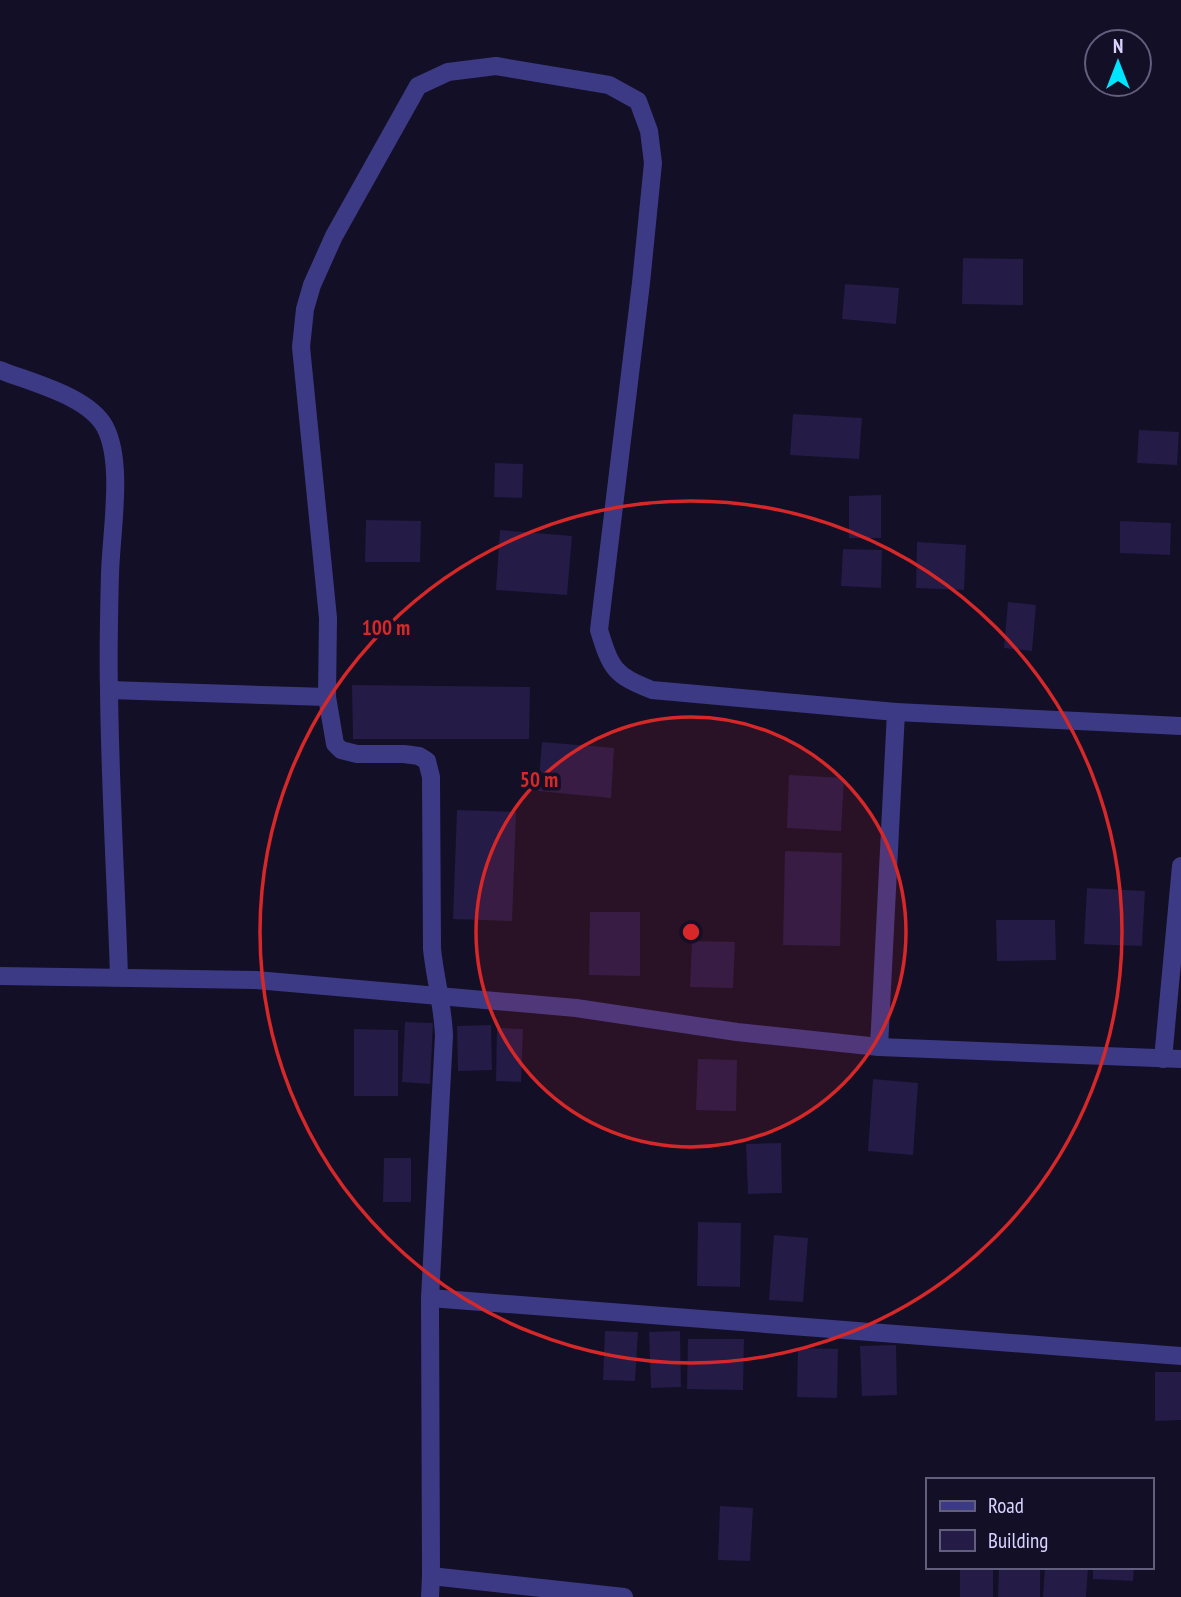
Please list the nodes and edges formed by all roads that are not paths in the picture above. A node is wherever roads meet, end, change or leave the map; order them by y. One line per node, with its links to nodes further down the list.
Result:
1 (0, 370): 2 (street)
2 (109, 690): 3 (street); 8 (street)
3 (327, 697): 4 (street); 9 (street)
4 (896, 712): 5 (street); 10 (street)
5 (1181, 726)
6 (1181, 866): 11 (street)
7 (0, 976): 8 (street)
8 (119, 976): 9 (street)
9 (440, 995): 10 (street); 12 (street)
10 (879, 1047): 11 (street)
11 (1172, 1059)
12 (430, 1298): 13 (street); 14 (street)
13 (1181, 1356)
14 (431, 1576): 15 (street); 16 (street)
15 (430, 1597)
16 (624, 1597)

